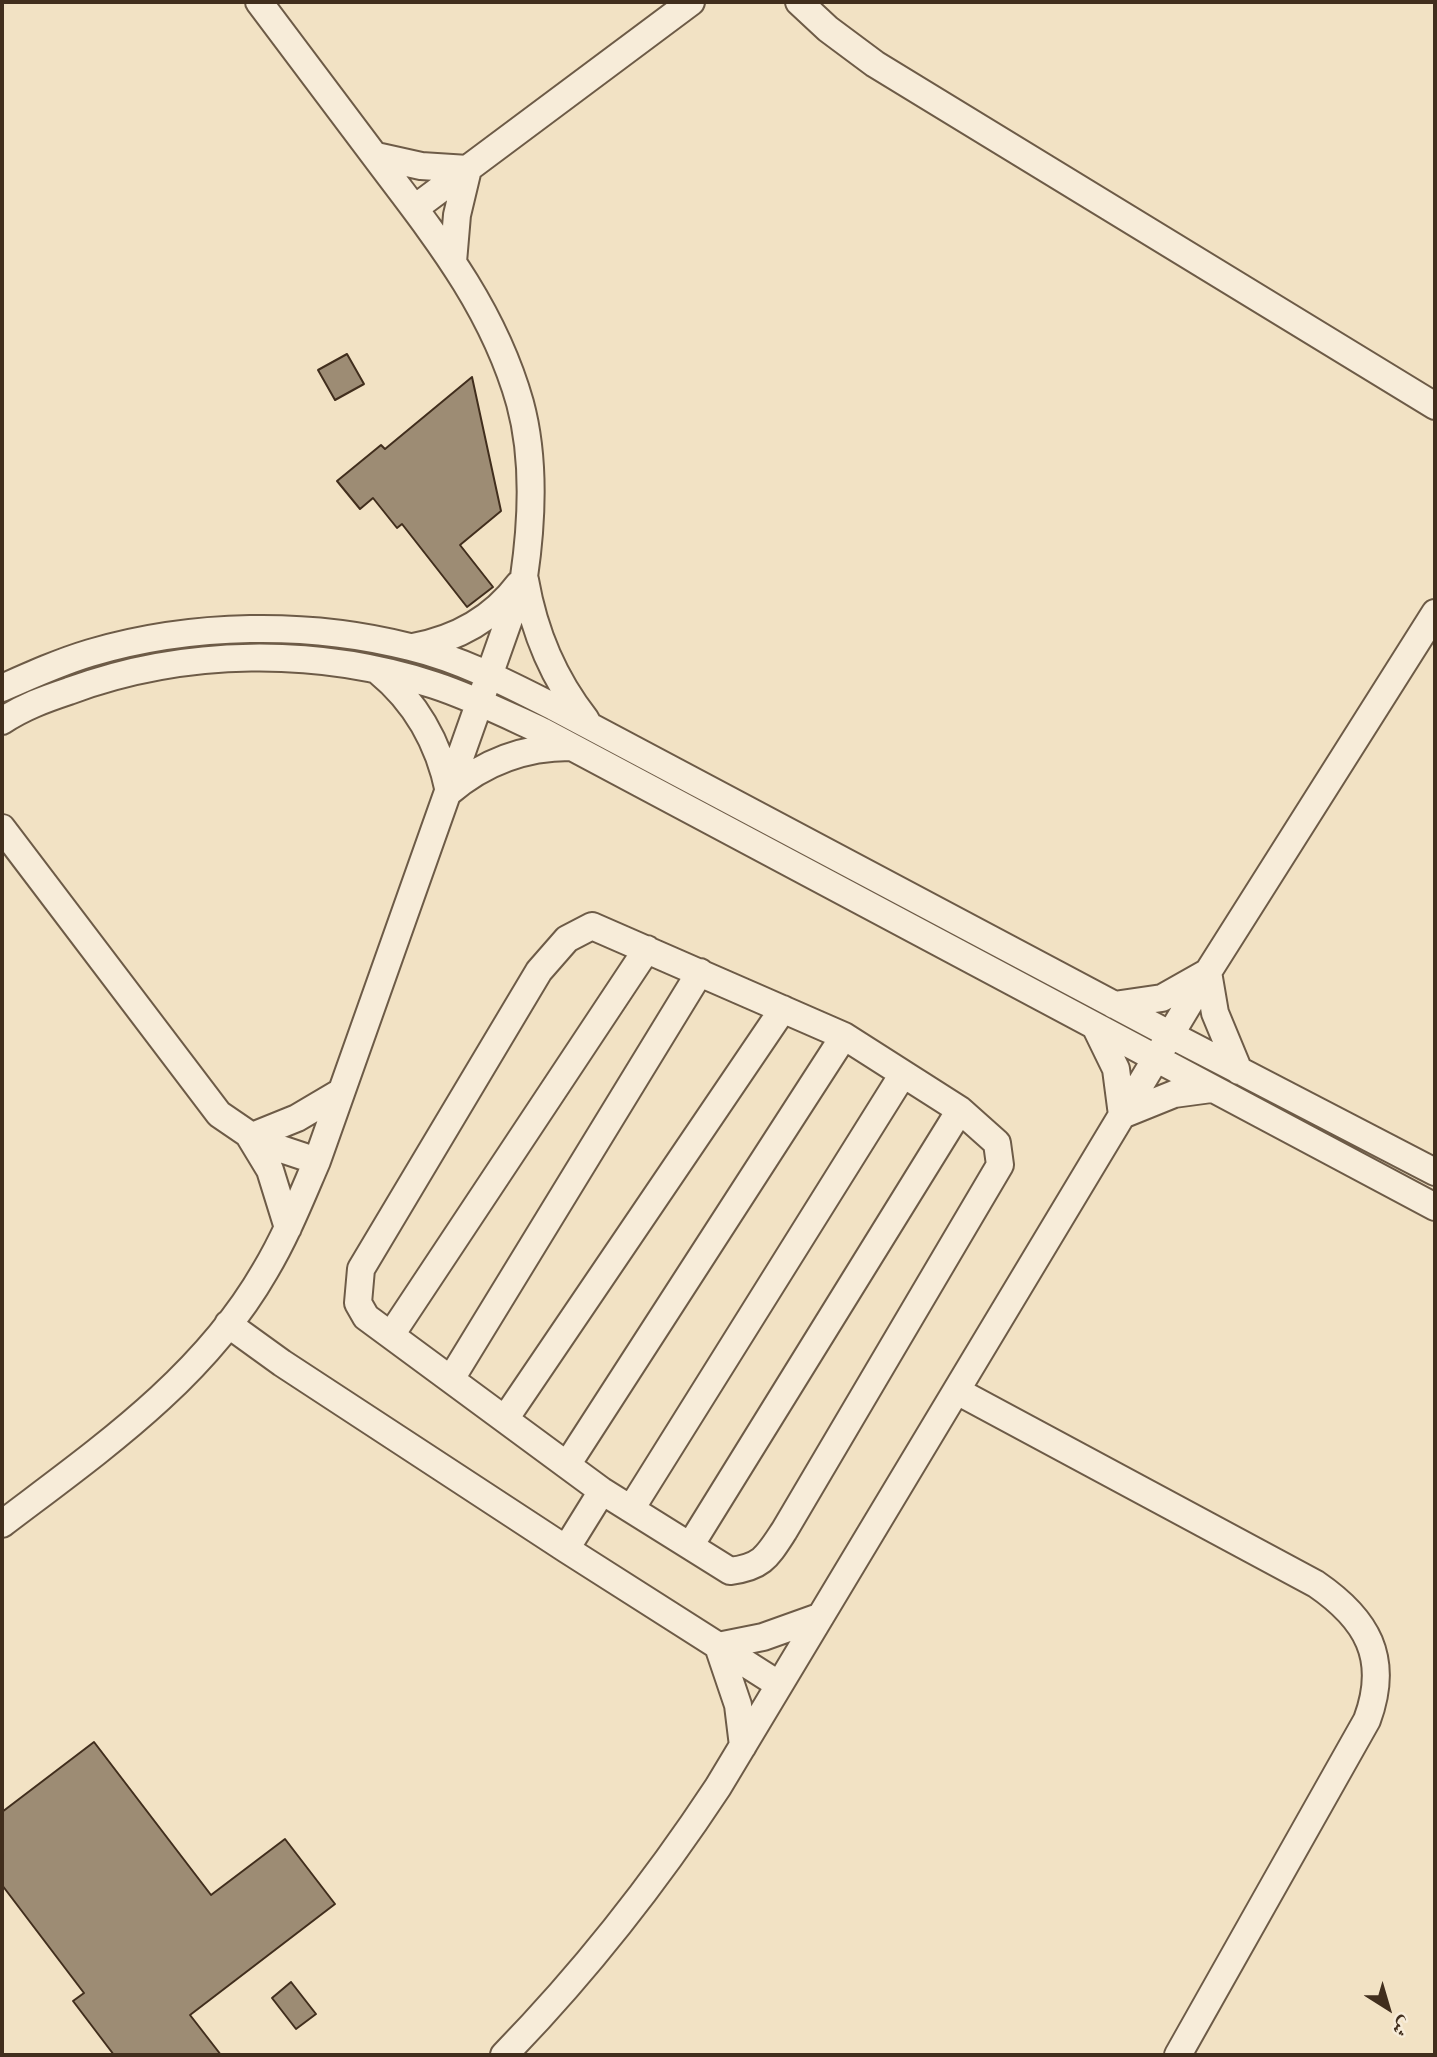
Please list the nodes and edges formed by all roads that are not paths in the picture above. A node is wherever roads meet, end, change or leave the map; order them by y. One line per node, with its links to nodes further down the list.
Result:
1 (259, 2): 4 (lane)
2 (691, 2): 5 (lane)
3 (798, 3): 8 (lane)
4 (376, 156): 5 (lane); 6 (lane)
5 (468, 169): 6 (lane); 7 (lane)
6 (415, 208): 7 (lane)
7 (453, 262): 9 (lane)
8 (1435, 406)
9 (524, 577): 11 (lane); 13 (lane); 17 (lane)
10 (1435, 613): 24 (lane)
11 (413, 648): 13 (lane); 14 (lane)
12 (377, 670): 15 (lane); 16 (lane); 20 (lane)
13 (492, 676): 15 (lane); 17 (lane)
14 (2, 688)
15 (480, 703): 19 (lane); 20 (lane)
16 (12, 714): 18 (lane)
17 (592, 727): 25 (lane)
18 (2, 732)
19 (573, 747): 20 (lane); 27 (lane)
20 (449, 792): 34 (lane)
21 (4, 826): 37 (lane)
22 (647, 949): 23 (lane); 43 (lane); 43 (lane)
23 (701, 972): 26 (lane); 44 (lane)
24 (1208, 972): 25 (lane); 28 (lane); 31 (lane)
25 (1114, 1005): 28 (lane)
26 (783, 1009): 29 (lane); 46 (lane)
27 (1096, 1028): 30 (lane); 36 (lane)
28 (1171, 1035): 30 (lane); 31 (lane)
29 (844, 1036): 32 (lane); 47 (lane)
30 (1156, 1059): 33 (lane); 36 (lane)
31 (1239, 1071): 39 (lane)
32 (903, 1074): 35 (lane); 49 (lane)
33 (1211, 1089): 36 (lane); 40 (lane)
34 (341, 1093): 37 (lane); 38 (lane)
35 (960, 1110): 51 (lane); 51 (lane)
36 (1122, 1115): 45 (lane)
37 (250, 1137): 38 (lane); 41 (lane)
38 (317, 1161): 41 (lane)
39 (1435, 1172)
40 (1435, 1207)
41 (288, 1228): 42 (lane)
42 (228, 1324): 50 (lane); 52 (lane)
43 (391, 1335): 44 (lane)
44 (451, 1380): 46 (lane)
45 (957, 1391): 53 (lane); 58 (lane)
46 (505, 1419): 47 (lane)
47 (567, 1465): 48 (lane)
48 (602, 1491): 49 (lane); 52 (lane)
49 (631, 1509): 51 (lane)
50 (2, 1524)
51 (690, 1546)
52 (566, 1549): 54 (lane)
53 (819, 1617): 54 (lane); 55 (lane)
54 (718, 1646): 55 (lane); 56 (lane)
55 (778, 1684): 56 (lane)
56 (743, 1746): 57 (lane)
57 (504, 2055)
58 (1178, 2055)

